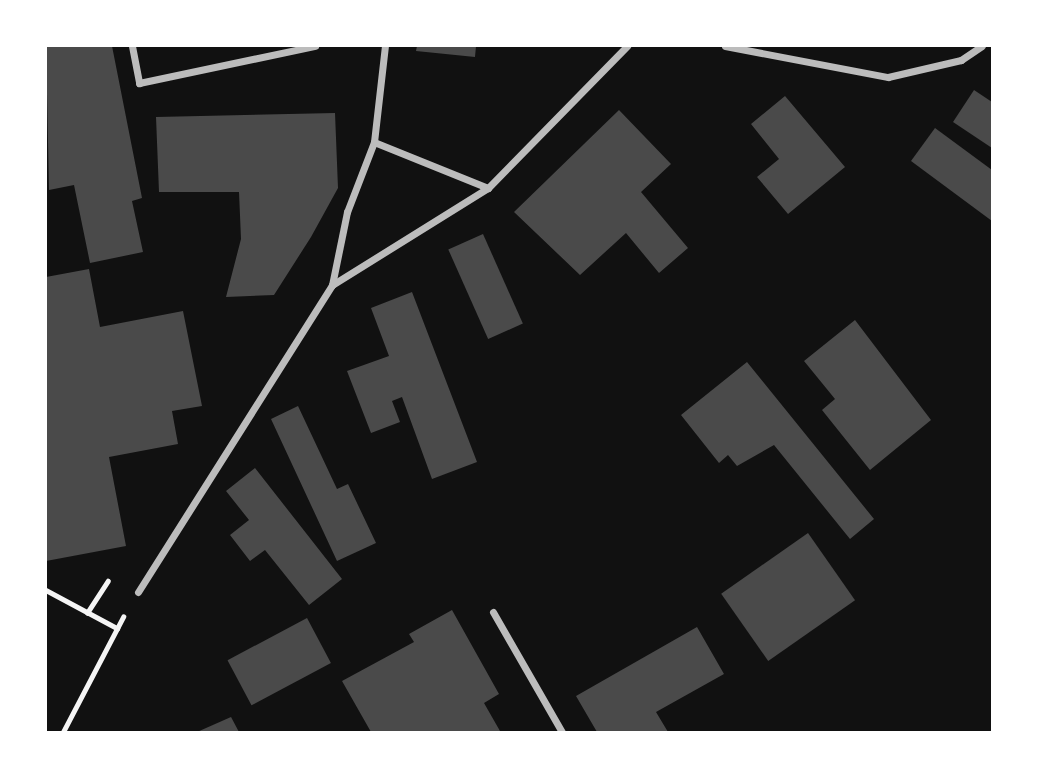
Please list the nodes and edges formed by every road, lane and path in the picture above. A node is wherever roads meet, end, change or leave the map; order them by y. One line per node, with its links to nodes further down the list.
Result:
1 (132, 46): 2 (street)
2 (315, 46)
3 (385, 46): 7 (street)
4 (627, 46): 8 (street)
5 (725, 46): 6 (street)
6 (982, 46)
7 (374, 142): 8 (street); 9 (street)
8 (488, 188): 9 (street)
9 (332, 285): 11 (street)
10 (46, 590): 13 (path)
11 (138, 592): 13 (path)
12 (493, 612): 15 (street)
13 (117, 628): 14 (path)
14 (62, 733)
15 (562, 733)

